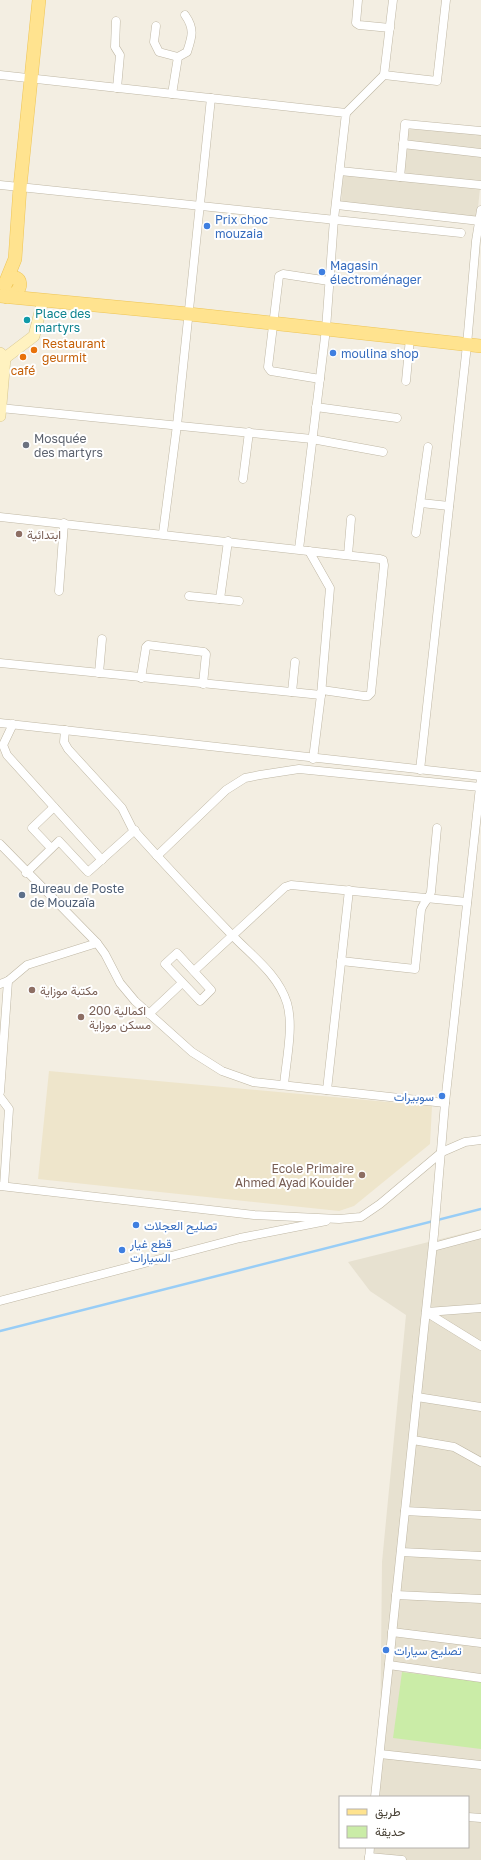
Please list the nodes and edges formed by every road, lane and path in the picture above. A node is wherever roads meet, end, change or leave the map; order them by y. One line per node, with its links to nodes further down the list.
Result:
1 (39, 0): 12 (main road)
2 (358, 0): 8 (street)
3 (393, 0): 8 (street)
4 (446, 0): 11 (street)
5 (184, 15): 9 (street)
6 (116, 21): 13 (street)
7 (156, 26): 9 (street)
8 (390, 28): 11 (street)
9 (178, 56): 14 (street)
10 (0, 75): 12 (street)
11 (384, 75): 16 (street)
12 (32, 78): 13 (street); 24 (main road)
13 (117, 88): 14 (street)
14 (172, 94): 15 (street)
15 (211, 98): 16 (street); 25 (street)
16 (346, 113): 20 (street)
17 (481, 131): 18 (street)
18 (403, 144): 19 (street); 21 (street)
19 (481, 153)
20 (340, 171): 21 (street); 26 (street)
21 (400, 177): 23 (street)
22 (0, 185): 24 (street)
23 (481, 185)
24 (20, 187): 25 (street); 32 (main road)
25 (200, 204): 28 (street); 34 (street)
26 (336, 205): 28 (street); 29 (street)
27 (481, 210): 29 (street)
28 (334, 219): 30 (street); 31 (street)
29 (480, 221): 38 (street)
30 (461, 233)
31 (329, 281): 35 (street); 36 (street)
32 (11, 284): 33 (main road); 33 (main road)
33 (43, 300): 34 (main road); 40 (main road)
34 (189, 314): 35 (main road); 46 (street)
35 (274, 323): 36 (main road); 41 (street)
36 (326, 329): 37 (main road); 41 (street)
37 (410, 338): 38 (main road); 42 (street)
38 (467, 345): 39 (main road); 53 (street)
39 (481, 346)
40 (2, 355): 44 (main road)
41 (320, 379): 43 (street)
42 (406, 380)
43 (316, 407): 45 (street); 48 (street)
44 (0, 410): 46 (street)
45 (397, 418)
46 (177, 424): 47 (street); 57 (street)
47 (249, 432): 48 (street); 51 (street)
48 (312, 439): 50 (street); 60 (street)
49 (428, 447): 52 (street)
50 (382, 452)
51 (243, 479)
52 (420, 503): 53 (street); 58 (street)
53 (448, 506): 79 (street)
54 (0, 516): 56 (street)
55 (351, 519): 62 (street)
56 (64, 523): 57 (street); 63 (street)
57 (163, 533): 59 (street)
58 (416, 533)
59 (228, 541): 60 (street); 65 (street)
60 (299, 549): 61 (street)
61 (309, 551): 62 (street); 74 (street)
62 (348, 555): 74 (street)
63 (59, 591)
64 (189, 596): 65 (street)
65 (220, 599): 66 (street)
66 (239, 601)
67 (102, 639): 70 (street)
68 (295, 662): 73 (street)
69 (0, 663): 70 (street)
70 (99, 673): 71 (street)
71 (141, 678): 72 (street); 72 (street)
72 (203, 684): 73 (street)
73 (292, 692): 74 (street)
74 (322, 692): 78 (street)
75 (0, 723): 76 (street)
76 (13, 724): 77 (street); 82 (street)
77 (65, 730): 78 (street); 84 (street)
78 (313, 759): 79 (street)
79 (420, 770): 80 (street)
80 (481, 777): 81 (street)
81 (480, 787): 87 (street); 92 (street)
82 (54, 807): 86 (street); 88 (street)
83 (437, 828): 91 (street)
84 (134, 830): 87 (street); 88 (street)
85 (0, 844): 89 (street)
86 (51, 848): 88 (street); 89 (street)
87 (157, 856): 93 (street)
88 (102, 860)
89 (26, 873): 94 (street)
90 (349, 890): 91 (street); 93 (street); 95 (street)
91 (429, 900): 92 (street); 95 (street)
92 (467, 902): 104 (street)
93 (232, 936): 96 (street); 100 (street)
94 (97, 943): 97 (street); 99 (street)
95 (341, 961): 101 (street)
96 (194, 971): 98 (street); 98 (street)
97 (4, 983): 102 (street)
98 (182, 983): 99 (street)
99 (149, 1014): 100 (street)
100 (284, 1085): 101 (street)
101 (327, 1090): 104 (street)
102 (0, 1092)
103 (0, 1097): 107 (street)
104 (446, 1103): 106 (street)
105 (481, 1140): 106 (street)
106 (442, 1152): 108 (street); 110 (street)
107 (2, 1186): 108 (street)
108 (339, 1219): 111 (street)
109 (481, 1234): 110 (street)
110 (433, 1247): 113 (street)
111 (0, 1300)
112 (481, 1308): 113 (street)
113 (426, 1312): 115 (street); 117 (street)
114 (481, 1339): 115 (street)
115 (473, 1342): 116 (street)
116 (481, 1346)
117 (417, 1397): 118 (street); 119 (street)
118 (481, 1407)
119 (413, 1440): 120 (street); 121 (street)
120 (481, 1462)
121 (405, 1511): 122 (street); 123 (street)
122 (481, 1516)
123 (401, 1552): 124 (street); 125 (street)
124 (481, 1556)
125 (396, 1595): 126 (street); 127 (street)
126 (481, 1599)
127 (392, 1632): 128 (street); 129 (street)
128 (481, 1643)
129 (389, 1665): 130 (street); 131 (street)
130 (481, 1678)
131 (380, 1754): 132 (street); 133 (street)
132 (481, 1766)
133 (375, 1796)
134 (469, 1817): 135 (street)
135 (481, 1818)
136 (370, 1848): 137 (street)
137 (369, 1858): 138 (street)
138 (402, 1860)

